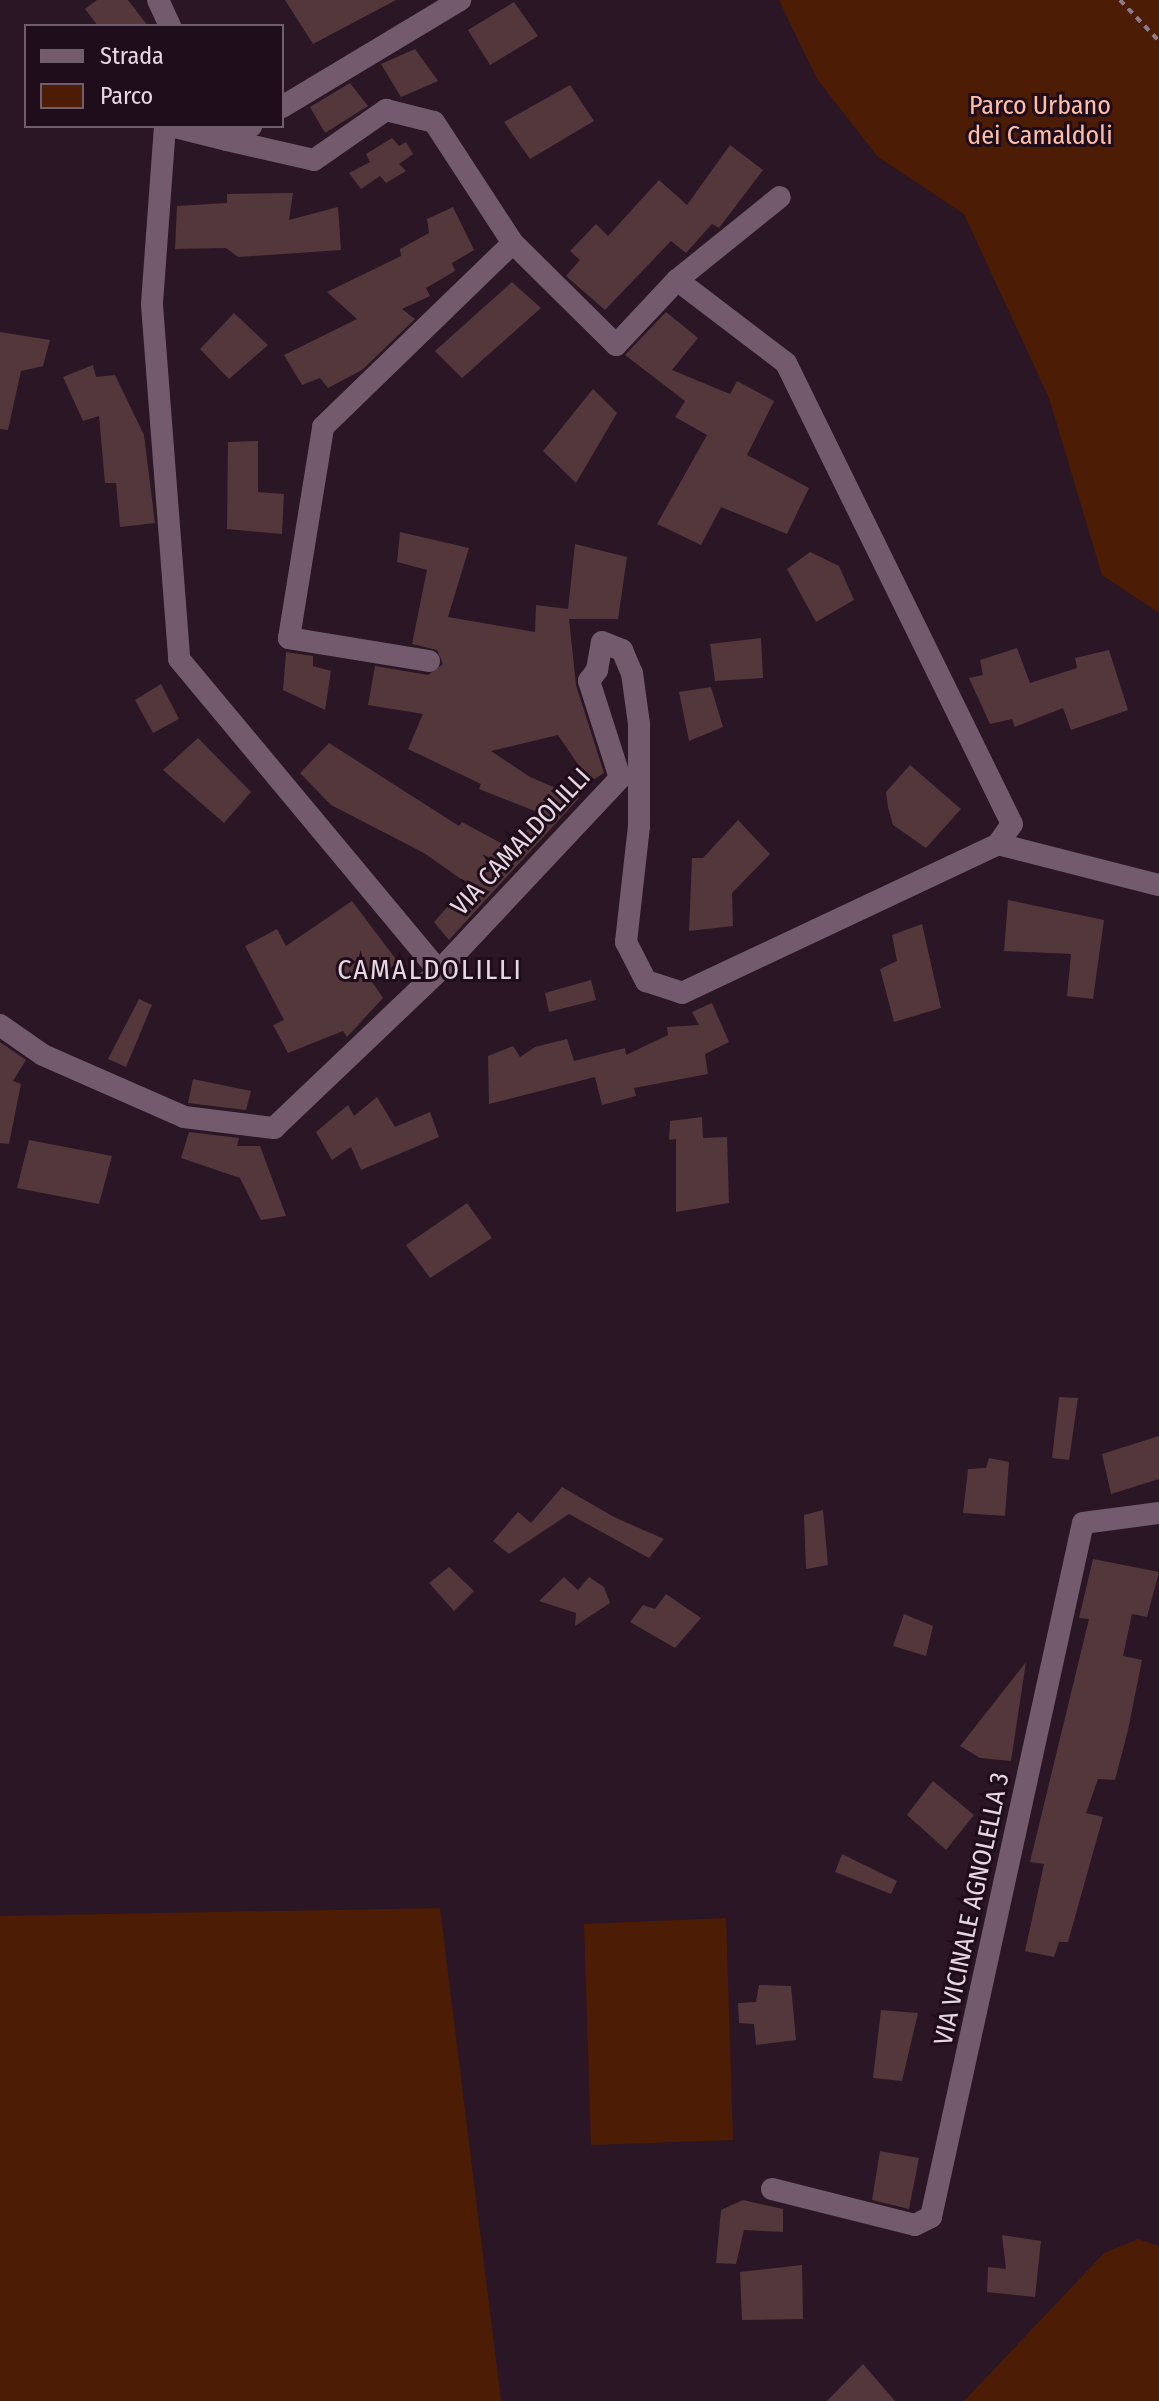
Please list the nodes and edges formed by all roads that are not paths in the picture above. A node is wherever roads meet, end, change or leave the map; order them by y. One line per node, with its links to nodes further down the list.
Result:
1 (158, 0): 3 (street)
2 (460, 0): 4 (street)
3 (169, 24)
4 (284, 106)
5 (168, 128): 15 (street)
6 (176, 128): 8 (street)
7 (248, 128): 8 (street)
8 (227, 140): 10 (street)
9 (780, 197): 11 (street)
10 (513, 243): 11 (street); 12 (street)
11 (677, 280): 13 (street)
12 (429, 661)
13 (998, 844): 14 (street); 15 (street, VIA CAMALDOLILLI)
14 (1159, 885)
15 (439, 971): 16 (street, VIA CAMALDOLILLI)
16 (0, 1025)
17 (1159, 1513): 18 (street, VIA VICINALE AGNOLELLA 3)
18 (772, 2189)

